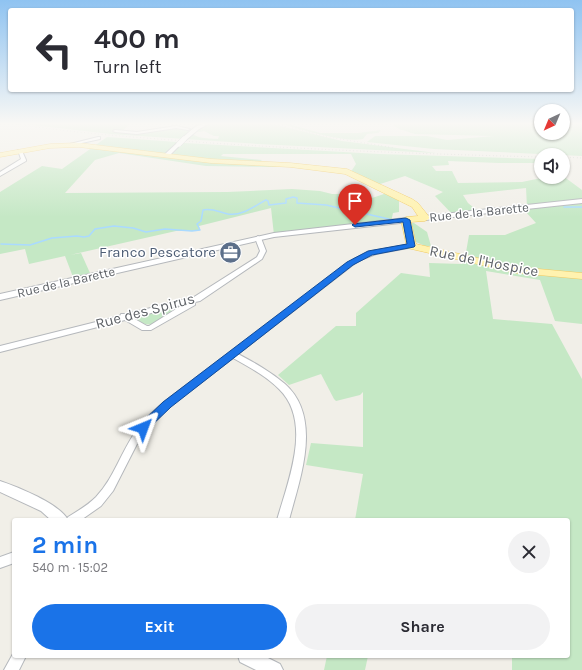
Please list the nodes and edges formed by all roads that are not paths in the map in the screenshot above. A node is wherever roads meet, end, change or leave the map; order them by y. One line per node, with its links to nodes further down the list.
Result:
1 (21, 154): 4 (street)
2 (153, 154): 3 (main road)
3 (166, 156): 6 (main road)
4 (0, 174)
5 (582, 201): 6 (street, Rue de la Barette)
6 (425, 218): 7 (main road, Rue de la Barette)
7 (406, 220): 8 (street, Rue de la Barette); 9 (main road)
8 (258, 238): 11 (street, Rue de la Barette); 12 (street, Rue des Spirus)
9 (411, 246): 10 (main road, Rue de l'Hospice); 15 (street)
10 (582, 276)
11 (0, 297)
12 (197, 299): 13 (street, Rue des Spirus); 13 (street)
13 (124, 316): 14 (street, Rue des Spirus)
14 (0, 349)
15 (232, 354): 18 (street); 19 (street)
16 (0, 486): 17 (street)
17 (58, 517)
18 (75, 518)
19 (283, 518)
20 (12, 558): 21 (street)
21 (0, 563)
22 (18, 658): 24 (street)
23 (251, 658): 25 (street)
24 (11, 670)
25 (274, 670)

